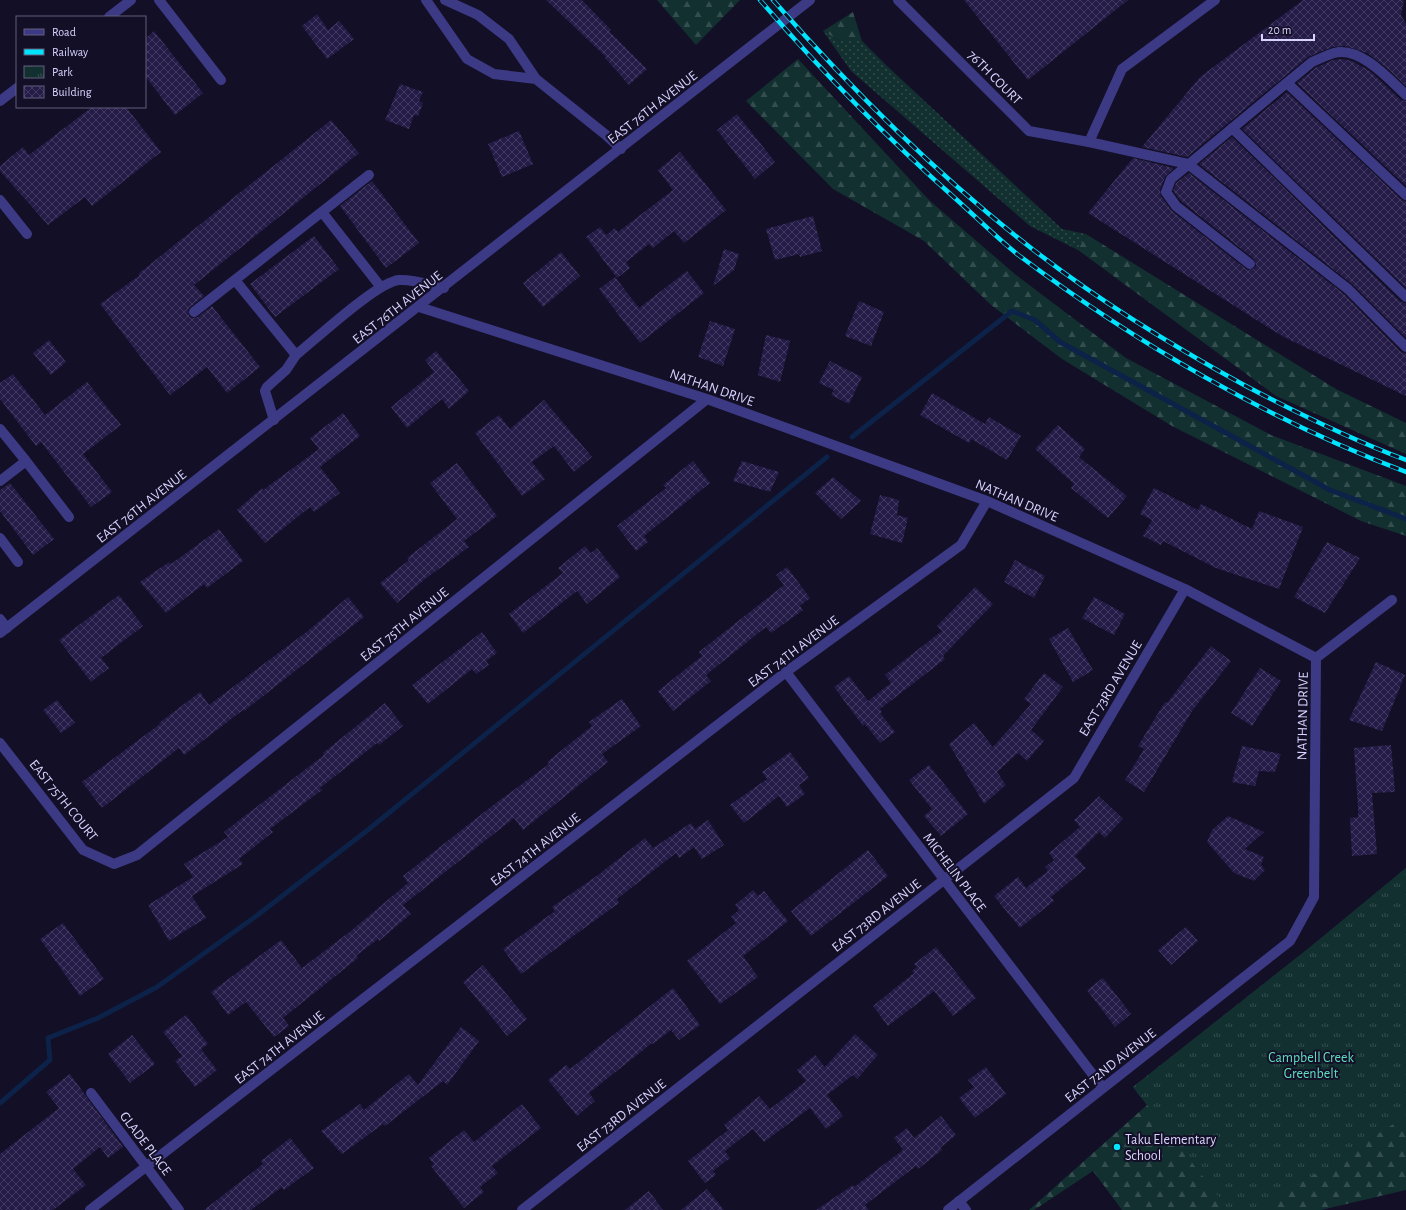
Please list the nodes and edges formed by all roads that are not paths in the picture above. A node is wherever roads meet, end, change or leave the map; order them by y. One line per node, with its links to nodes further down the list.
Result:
1 (131, 0): 8 (street)
2 (159, 0): 10 (street)
3 (426, 0): 9 (street)
4 (445, 0): 9 (street)
5 (810, 0): 17 (street, EAST 76TH AVENUE)
6 (898, 0): 16 (street, 76TH COURT)
7 (1215, 0): 16 (street)
8 (110, 16)
9 (536, 79): 17 (street)
10 (221, 80)
11 (1287, 83): 13 (street); 15 (street); 20 (street)
12 (16, 89): 14 (street)
13 (1406, 95)
14 (0, 101)
15 (1232, 128): 18 (street); 28 (street)
16 (1089, 142): 18 (street, 76TH COURT)
17 (621, 149): 27 (street, EAST 76TH AVENUE)
18 (1188, 164): 24 (street); 31 (street)
19 (369, 175): 22 (street)
20 (1406, 195)
21 (0, 200): 23 (street)
22 (322, 212): 25 (street); 26 (street)
23 (27, 234)
24 (1250, 264)
25 (235, 280): 30 (street); 32 (street)
26 (380, 286): 27 (street); 32 (street)
27 (444, 288): 29 (street, EAST 76TH AVENUE)
28 (1406, 297)
29 (420, 307): 33 (street, NATHAN DRIVE); 34 (street, EAST 76TH AVENUE)
30 (194, 312)
31 (1406, 347)
32 (296, 355): 34 (street)
33 (707, 399): 38 (street, NATHAN DRIVE); 49 (street, EAST 75TH AVENUE)
34 (274, 420): 45 (street, EAST 76TH AVENUE)
35 (0, 428): 36 (street)
36 (26, 462): 37 (street); 39 (street)
37 (0, 481)
38 (987, 501): 42 (street, NATHAN DRIVE); 47 (street, EAST 74TH AVENUE)
39 (69, 517)
40 (0, 538): 41 (street)
41 (18, 562)
42 (1185, 589): 46 (street, NATHAN DRIVE); 50 (street, EAST 73RD AVENUE)
43 (1392, 600): 46 (street)
44 (0, 619): 45 (street)
45 (4, 631)
46 (1316, 658): 51 (street, NATHAN DRIVE)
47 (786, 672): 50 (street, MICHELIN PLACE); 54 (street, EAST 74TH AVENUE)
48 (0, 743): 49 (street, EAST 75TH COURT)
49 (114, 864)
50 (943, 880): 52 (street, MICHELIN PLACE); 58 (street, EAST 73RD AVENUE)
51 (1290, 941): 52 (street, EAST 72ND AVENUE)
52 (1103, 1088): 55 (street, EAST 72ND AVENUE)
53 (91, 1093): 54 (street, GLADE PLACE)
54 (146, 1168): 56 (street, EAST 74TH AVENUE); 57 (street, GLADE PLACE)
55 (959, 1201): 59 (street, EAST 72ND AVENUE); 60 (street)
56 (90, 1210)
57 (179, 1210)
58 (522, 1210)
59 (948, 1210)
60 (966, 1210)

